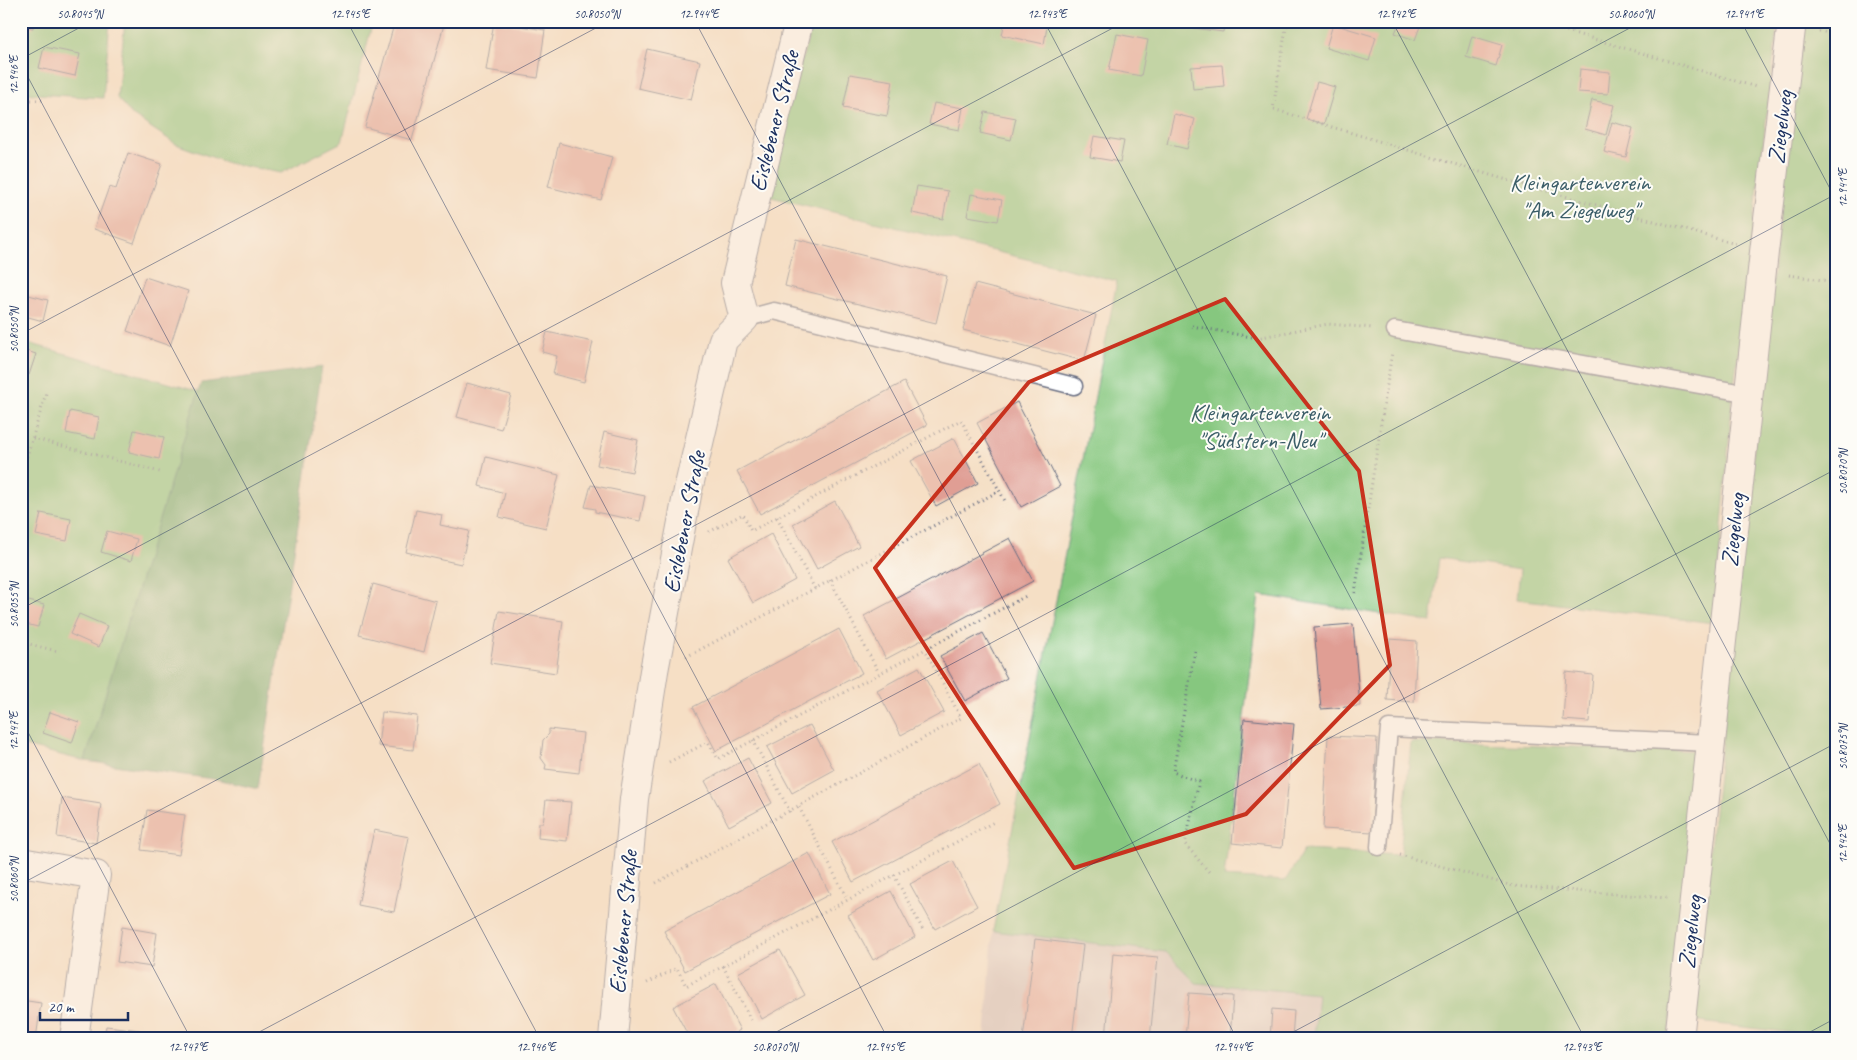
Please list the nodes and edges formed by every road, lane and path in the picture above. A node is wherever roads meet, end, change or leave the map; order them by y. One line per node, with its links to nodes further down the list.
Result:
1 (799, 21): 10 (street, Eislebener Straße)
2 (1287, 21): 8 (path)
3 (1533, 21): 5 (path)
4 (1792, 21): 5 (street, Ziegelweg)
5 (1784, 95): 8 (street, Ziegelweg)
6 (21, 100): 7 (path)
7 (46, 100)
8 (1763, 261): 9 (path); 15 (street, Ziegelweg)
9 (1836, 282)
10 (744, 319): 13 (lane); 31 (street, Eislebener Straße)
11 (1192, 326): 12 (path)
12 (1395, 330): 15 (lane); 25 (path)
13 (1074, 386)
14 (47, 390): 16 (path)
15 (1749, 394): 34 (street, Ziegelweg)
16 (33, 438): 17 (path); 18 (path)
17 (160, 472)
18 (21, 476)
19 (999, 491): 20 (path); 21 (path); 23 (path)
20 (1005, 501)
21 (777, 517): 22 (path); 24 (path)
22 (722, 526)
23 (830, 580): 24 (path); 32 (path)
24 (815, 589): 31 (path)
25 (1355, 593)
26 (1026, 596): 28 (path)
27 (21, 642): 29 (path)
28 (925, 649): 32 (path); 36 (path)
29 (57, 651)
30 (1195, 651): 41 (path)
31 (656, 660): 43 (street, Eislebener Straße)
32 (879, 673): 33 (path)
33 (753, 740): 35 (path); 37 (path)
34 (1709, 743): 39 (lane); 45 (street, Ziegelweg)
35 (681, 757)
36 (799, 807): 37 (path); 44 (path)
37 (790, 812): 43 (path)
38 (994, 822): 42 (path)
39 (1379, 847): 45 (path)
40 (21, 862): 50 (street)
41 (1209, 872)
42 (894, 875): 44 (path); 46 (path)
43 (625, 888): 51 (street, Eislebener Straße)
44 (848, 900): 47 (path)
45 (1693, 900): 52 (street, Ziegelweg)
46 (923, 930)
47 (723, 966): 48 (path); 49 (path)
48 (651, 981)
49 (752, 1022)
50 (74, 1039)
51 (613, 1039)
52 (1679, 1039)

